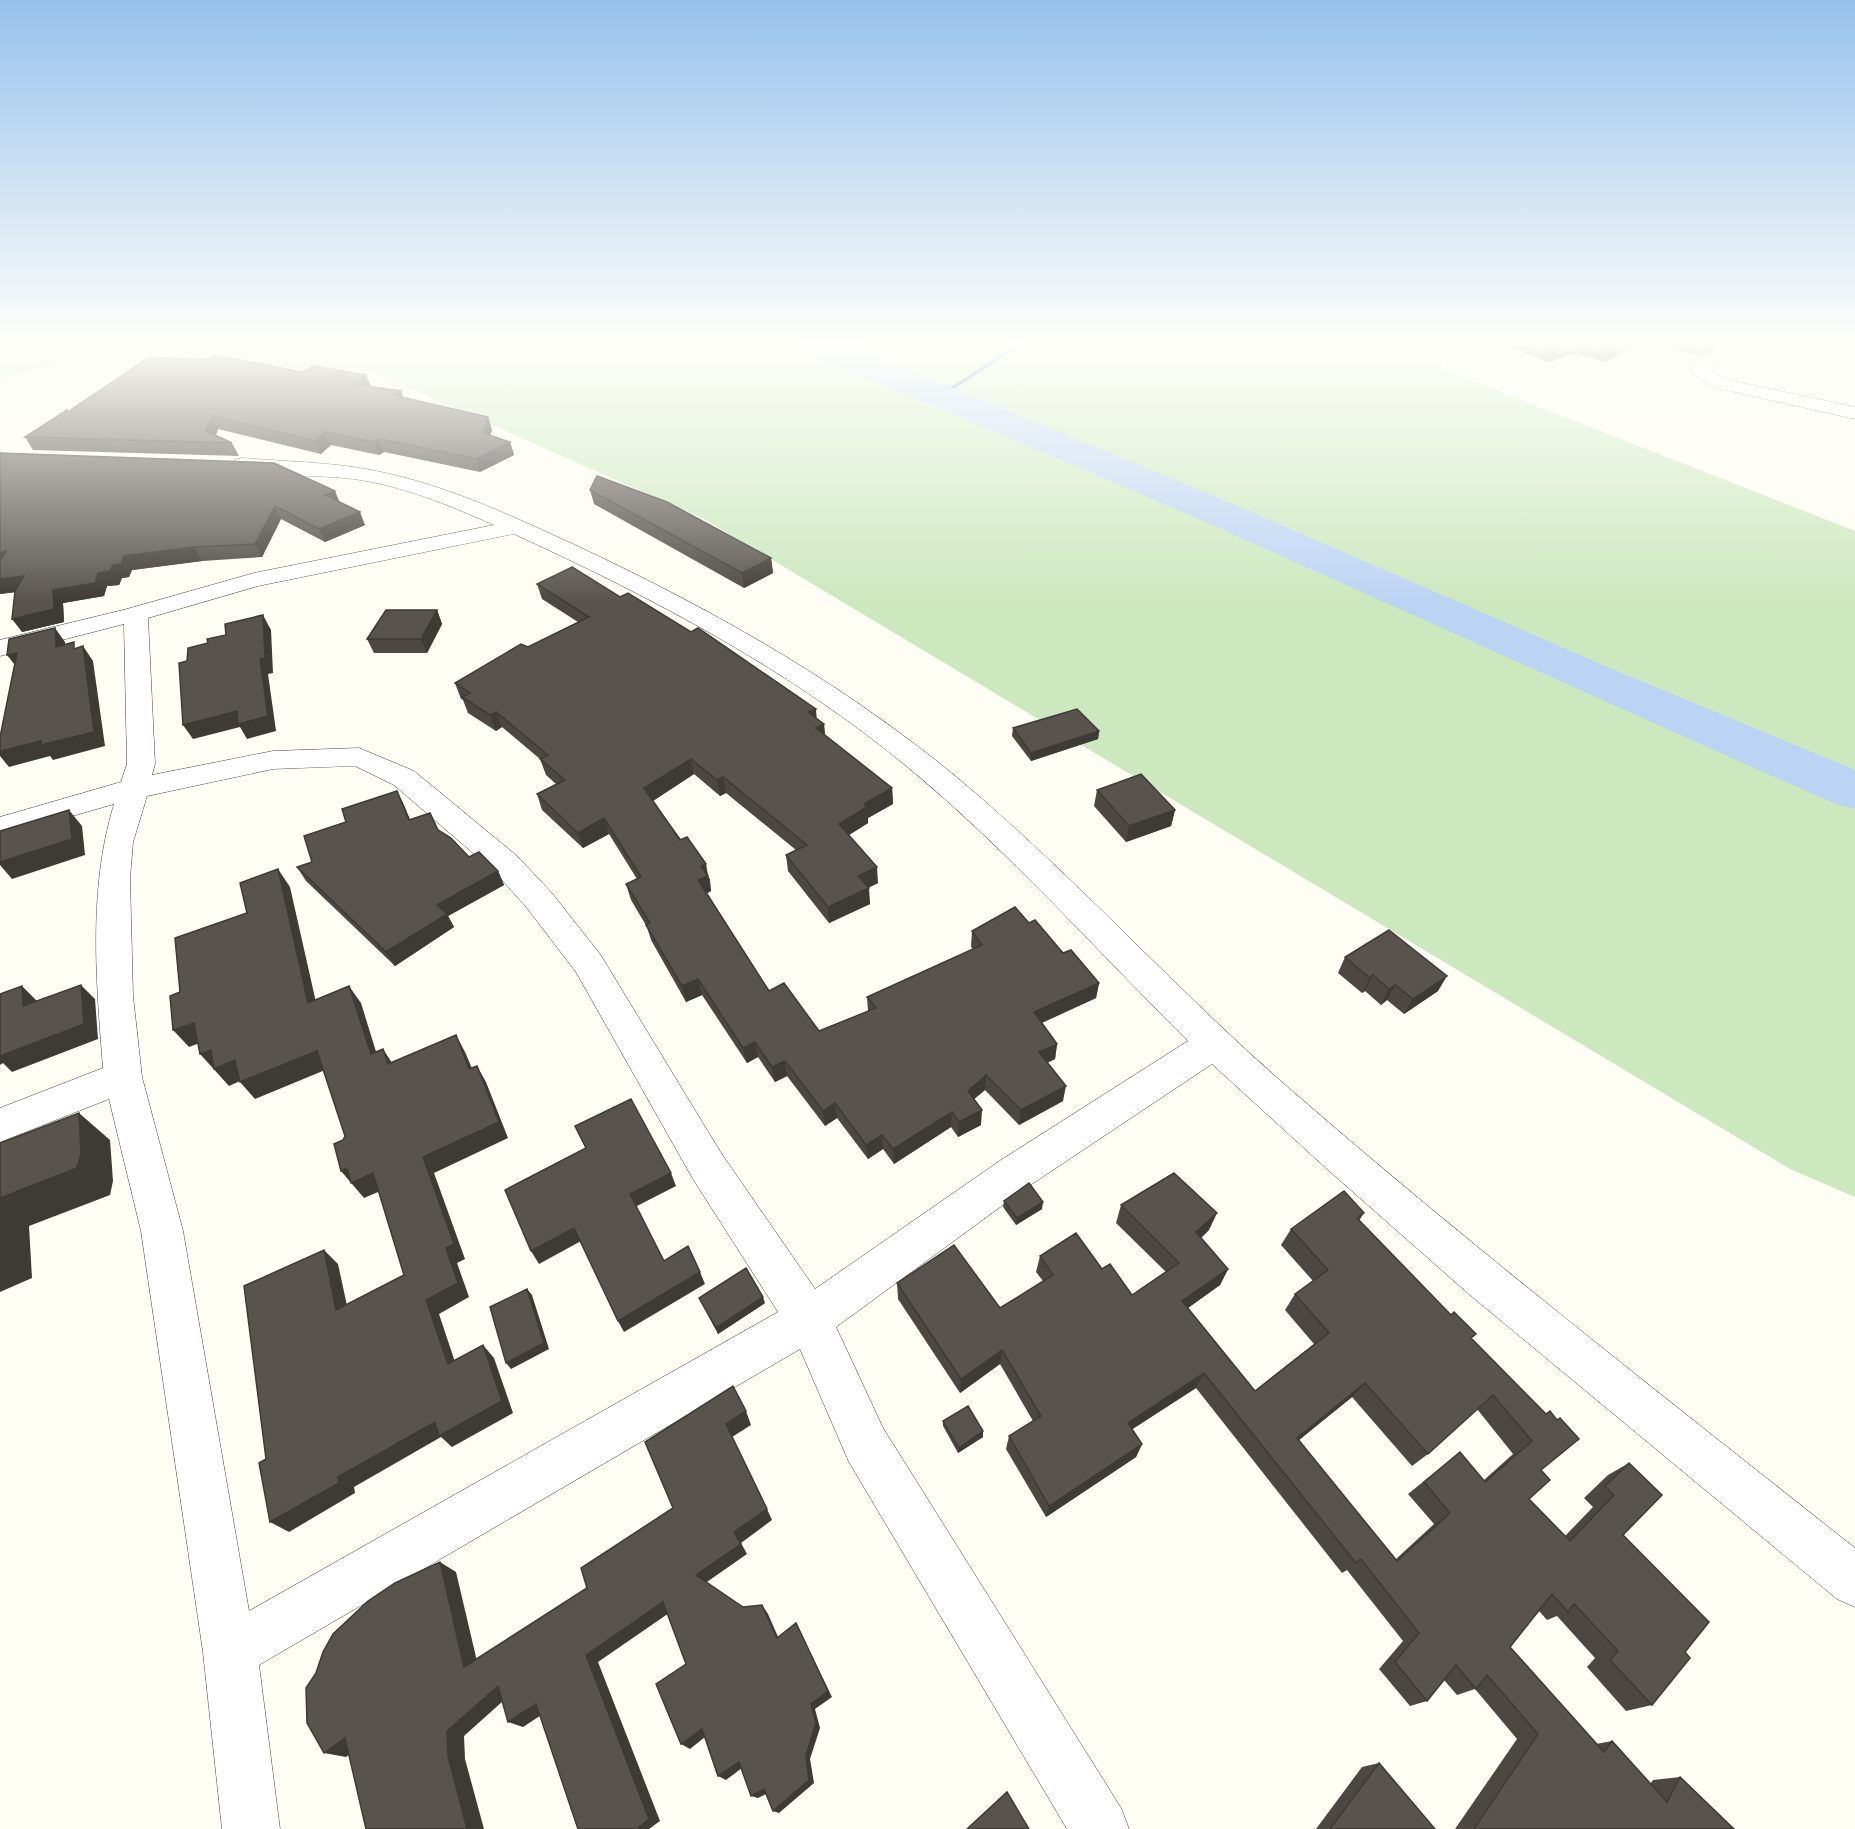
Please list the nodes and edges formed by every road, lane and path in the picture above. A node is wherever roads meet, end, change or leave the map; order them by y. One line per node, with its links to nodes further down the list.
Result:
1 (209, 462): 2 (street)
2 (517, 527): 3 (street); 7 (street)
3 (136, 614): 4 (street); 5 (street)
4 (0, 648)
5 (136, 788): 6 (street); 8 (street); 10 (street)
6 (0, 827)
7 (1213, 1044): 10 (street); 11 (street)
8 (123, 1077): 9 (street); 12 (street)
9 (0, 1125)
10 (809, 1319): 12 (street); 14 (street)
11 (1855, 1581)
12 (230, 1652): 13 (street)
13 (251, 1829)
14 (1100, 1829)

